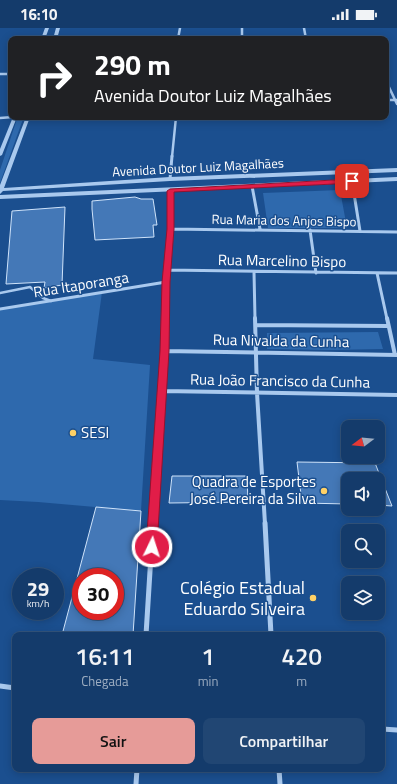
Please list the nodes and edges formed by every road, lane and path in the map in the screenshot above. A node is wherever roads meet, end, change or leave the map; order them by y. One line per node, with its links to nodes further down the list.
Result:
1 (389, 87): 2 (street)
2 (396, 100): 3 (street)
3 (397, 104)
4 (13, 120): 7 (street)
5 (27, 120): 13 (street)
6 (176, 120): 9 (street)
7 (0, 155)
8 (397, 170): 9 (street, Avenida Doutor Luiz Magalhães)
9 (170, 179): 13 (street, Avenida Doutor Luiz Magalhães); 14 (street)
10 (397, 179): 11 (street, Avenida Doutor Luiz Magalhães)
11 (352, 181): 12 (street, Avenida Doutor Luiz Magalhães); 19 (street)
12 (252, 186): 14 (street, Avenida Doutor Luiz Magalhães); 17 (street)
13 (0, 190)
14 (170, 191): 15 (street, Avenida Doutor Luiz Magalhães); 16 (street)
15 (0, 197)
16 (171, 229): 17 (street, Rua Maria dos Anjos Bispo); 21 (street)
17 (260, 229): 18 (street, Rua Maria dos Anjos Bispo)
18 (310, 230): 19 (street, Rua Maria dos Anjos Bispo); 23 (street)
19 (360, 231): 20 (street, Rua Maria dos Anjos Bispo)
20 (397, 232)
21 (167, 270): 22 (street, Rua Marcelino Bispo); 26 (street)
22 (254, 272): 23 (street, Rua Marcelino Bispo); 30 (street)
23 (316, 273): 24 (street, Rua Marcelino Bispo)
24 (377, 273): 25 (street, Rua Marcelino Bispo); 31 (street)
25 (397, 273)
26 (166, 282): 28 (street, Rua Itaporanga); 32 (street)
27 (0, 293): 28 (lane)
28 (51, 301): 29 (street, Rua Itaporanga)
29 (0, 309)
30 (256, 325): 31 (street); 33 (street)
31 (388, 326): 34 (street)
32 (164, 351): 33 (street, Rua Nivalda da Cunha); 35 (street)
33 (256, 352): 34 (street, Rua Nivalda da Cunha); 36 (street)
34 (396, 355)
35 (162, 391): 36 (street, Rua João Francisco da Cunha); 38 (street)
36 (257, 393): 37 (street, Rua João Francisco da Cunha); 39 (street)
37 (397, 395)
38 (146, 632)
39 (271, 632)
40 (0, 686): 41 (street)
41 (12, 688)
42 (385, 729): 43 (street)
43 (397, 730)
44 (137, 772): 46 (street)
45 (280, 772): 47 (street)
46 (136, 784)
47 (280, 784)

